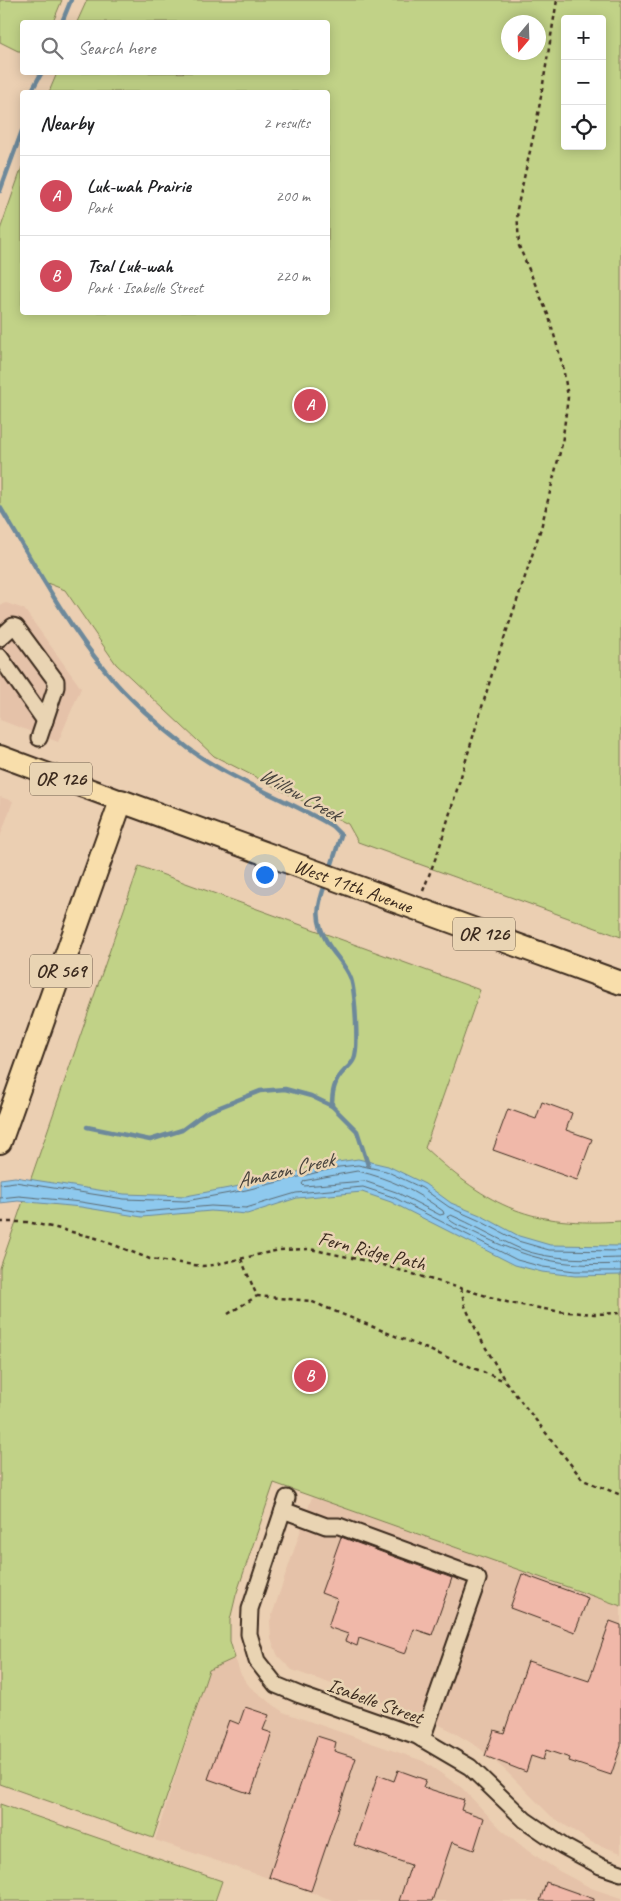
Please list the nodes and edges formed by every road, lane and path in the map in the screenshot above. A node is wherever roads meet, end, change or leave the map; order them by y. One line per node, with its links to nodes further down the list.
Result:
1 (557, 0): 8 (path)
2 (0, 638): 4 (street)
3 (0, 657): 4 (street)
4 (45, 721): 5 (street)
5 (39, 738)
6 (0, 756): 7 (main road, West 11th Avenue / OR 126)
7 (121, 801): 8 (highway, West 11th Avenue / OR 126); 10 (highway, OR 569)
8 (416, 909): 9 (highway, West 11th Avenue / OR 126)
9 (621, 983)
10 (0, 1142)
11 (0, 1222): 12 (path, Fern Ridge Path)
12 (241, 1259): 13 (path, Fern Ridge Path); 14 (path)
13 (461, 1288): 15 (path, Fern Ridge Path); 17 (path)
14 (257, 1296): 16 (path); 17 (path)
15 (621, 1313)
16 (228, 1314)
17 (505, 1381): 18 (path)
18 (621, 1495)
19 (422, 1739): 19 (street, Isabelle Street); 20 (street, Isabelle Street)
20 (621, 1873)

